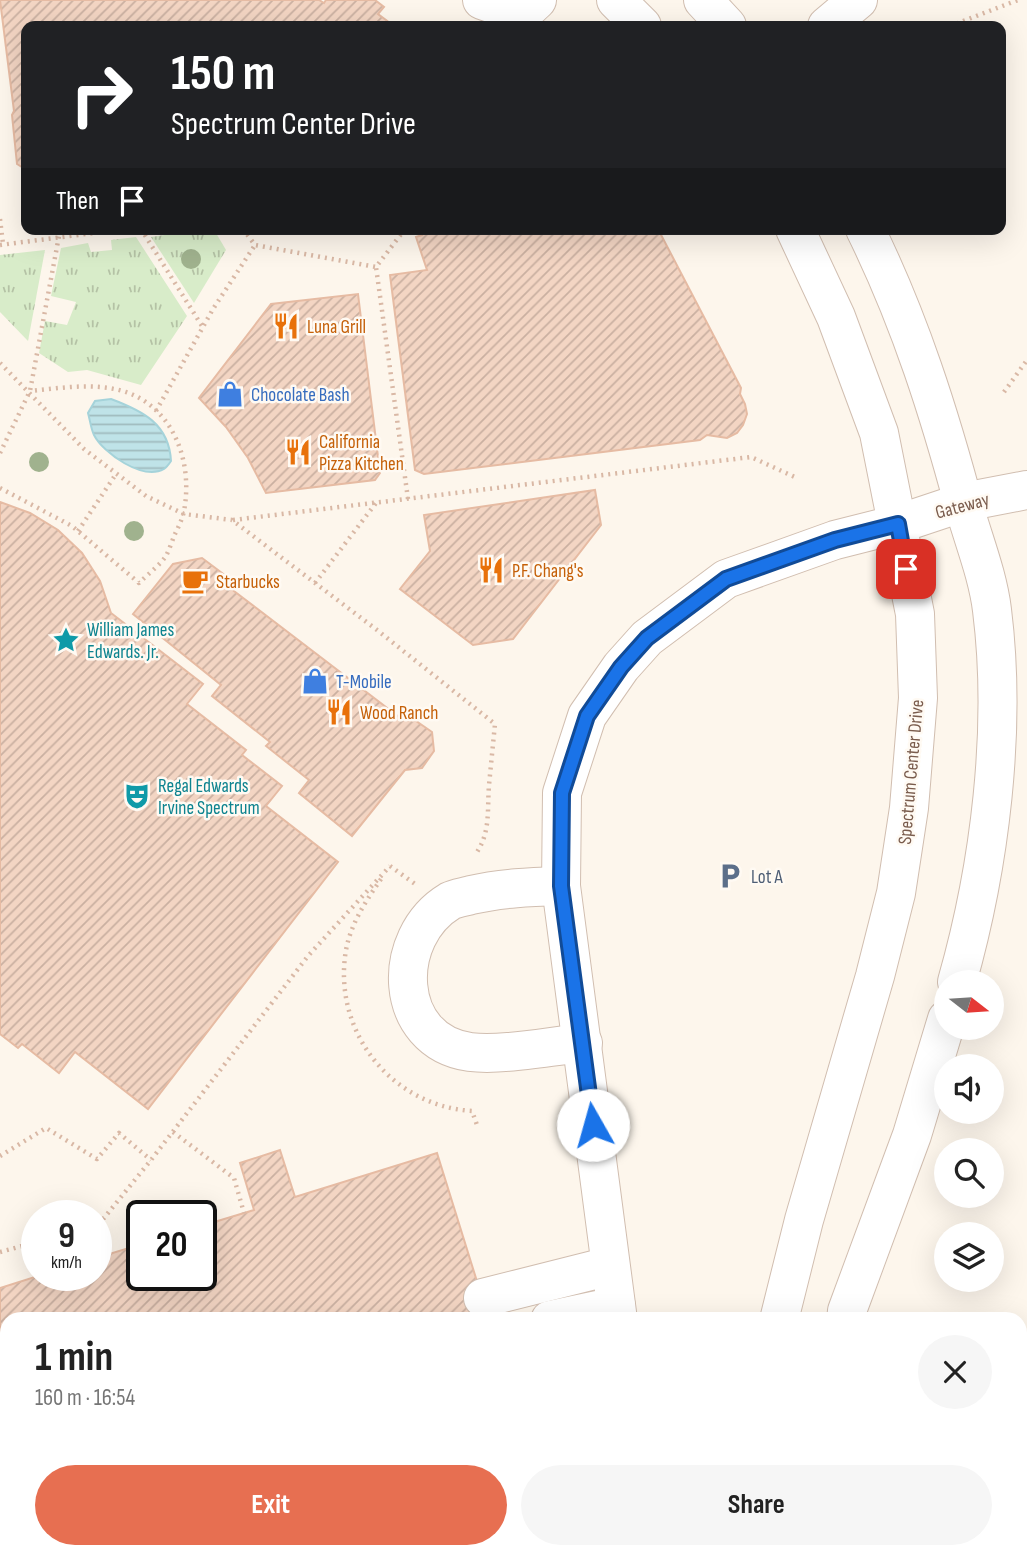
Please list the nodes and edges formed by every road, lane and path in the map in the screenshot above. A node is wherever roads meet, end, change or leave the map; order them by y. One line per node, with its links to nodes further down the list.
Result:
1 (482, 0): 2 (street)
2 (537, 0)
3 (616, 0): 6 (street)
4 (858, 0): 7 (street)
5 (1018, 0): 8 (path)
6 (637, 21)
7 (833, 21)
8 (961, 21)
9 (0, 219): 17 (path)
10 (68, 235): 16 (path)
11 (145, 235): 20 (path)
12 (247, 235): 18 (path)
13 (400, 235): 19 (path)
14 (798, 235): 36 (street, Spectrum Center Drive)
15 (868, 235): 32 (street)
16 (59, 236): 17 (path); 23 (path)
17 (2, 245)
18 (254, 245): 19 (path); 20 (path)
19 (376, 267): 31 (path)
20 (202, 327): 25 (path)
21 (1027, 360): 24 (path)
22 (0, 363): 23 (path)
23 (30, 391): 25 (path); 26 (path); 27 (path)
24 (1004, 392)
25 (156, 411): 34 (path)
26 (0, 453)
27 (116, 474): 34 (path); 37 (path)
28 (797, 478): 31 (path)
29 (0, 488): 37 (path)
30 (1027, 490): 32 (street, Gateway)
31 (408, 499): 33 (path)
32 (964, 502): 36 (street, Gateway); 42 (street)
33 (376, 503): 35 (path); 38 (path)
34 (184, 514): 35 (path); 37 (path)
35 (232, 520): 38 (path)
36 (898, 524): 41 (street, Gateway); 55 (street, Spectrum Center Drive)
37 (78, 531)
38 (315, 583): 39 (path)
39 (471, 859)
40 (424, 884): 45 (path)
41 (561, 886): 44 (street); 44 (street)
42 (960, 970)
43 (941, 1040): 56 (street)
44 (583, 1043): 52 (street)
45 (173, 1132): 47 (path); 49 (path)
46 (0, 1156): 47 (path)
47 (151, 1160): 48 (path)
48 (112, 1208)
49 (244, 1213)
50 (21, 1246): 51 (path)
51 (0, 1252)
52 (610, 1266): 53 (street); 54 (street)
53 (483, 1298)
54 (617, 1312)
55 (781, 1312)
56 (847, 1312)

